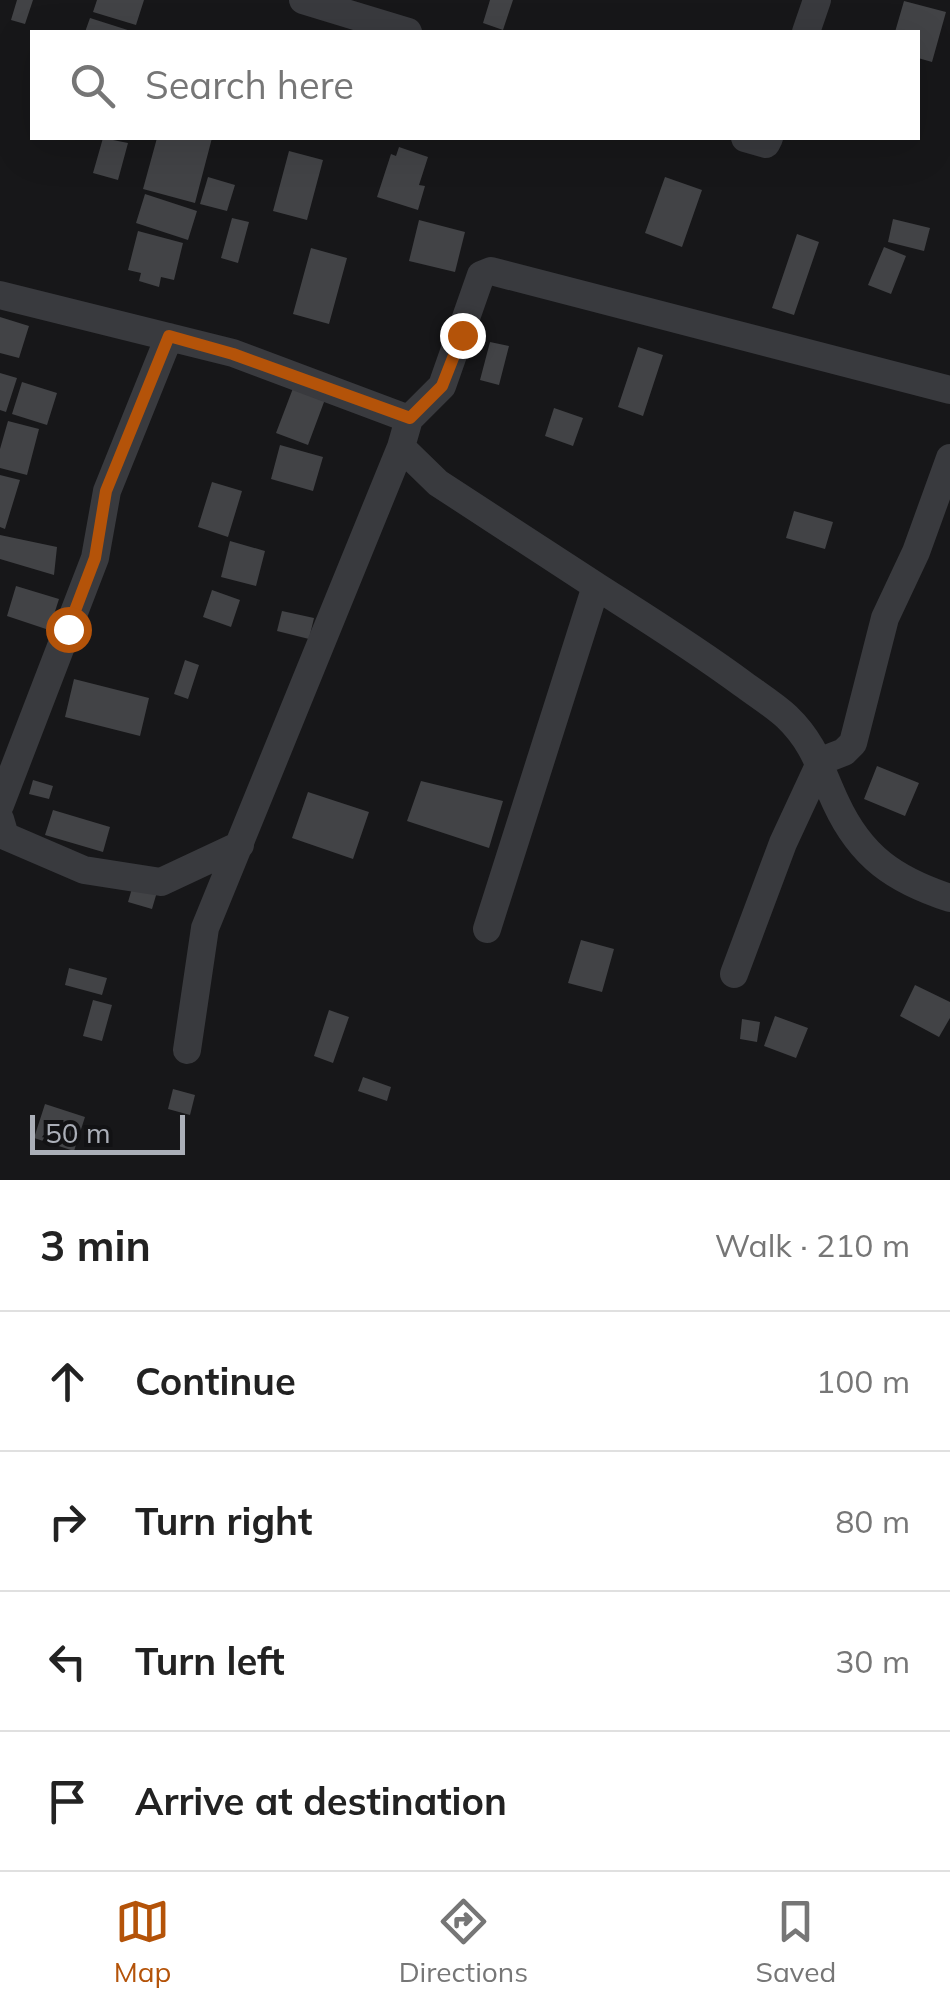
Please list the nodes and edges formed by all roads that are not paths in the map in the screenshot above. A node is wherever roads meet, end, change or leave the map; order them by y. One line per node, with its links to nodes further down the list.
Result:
1 (303, 0): 3 (street)
2 (817, 0): 4 (street)
3 (401, 30)
4 (807, 30)
5 (0, 295): 6 (street)
6 (169, 336): 8 (street); 13 (street)
7 (950, 390): 8 (street)
8 (410, 418): 9 (street)
9 (401, 447): 11 (street); 15 (street)
10 (950, 458): 12 (street)
11 (596, 586): 12 (street); 17 (street)
12 (820, 761): 16 (street); 18 (street)
13 (0, 805)
14 (0, 819): 15 (street)
15 (240, 845): 19 (street)
16 (949, 896)
17 (487, 929)
18 (734, 974)
19 (187, 1050)

